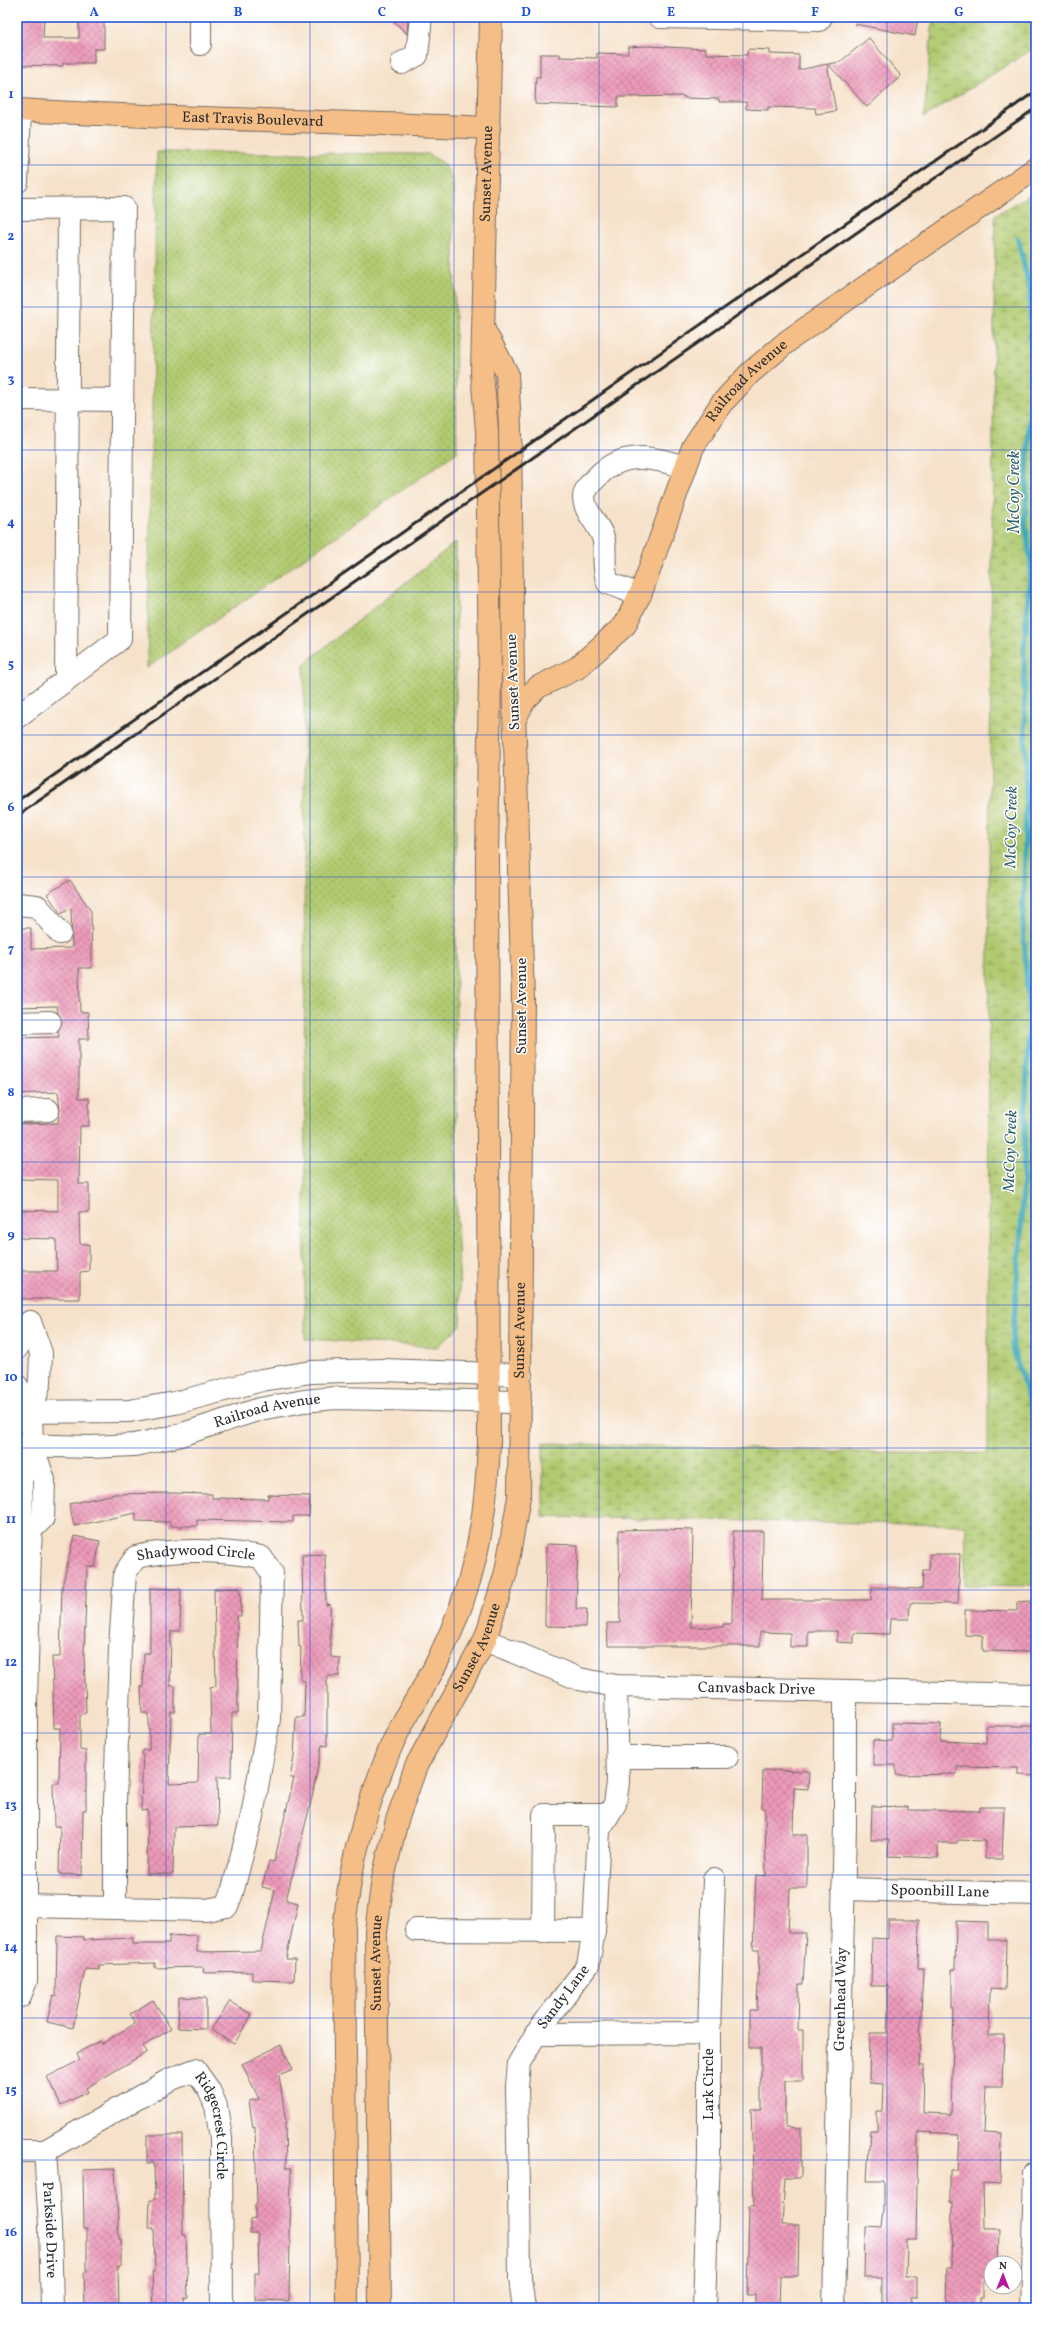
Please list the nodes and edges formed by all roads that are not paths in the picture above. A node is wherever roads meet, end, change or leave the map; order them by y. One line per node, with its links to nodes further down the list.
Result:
1 (200, 17): 6 (street)
2 (421, 17): 7 (street)
3 (491, 17): 9 (main road, Sunset Avenue)
4 (660, 17): 5 (street)
5 (821, 17)
6 (200, 44)
7 (402, 63)
8 (19, 110): 9 (main road, East Travis Boulevard); 11 (street)
9 (489, 128): 14 (main road, Sunset Avenue)
10 (1036, 168): 18 (main road, Railroad Avenue)
11 (17, 182)
12 (17, 209): 13 (street)
13 (69, 209): 16 (street); 17 (street)
14 (484, 331): 21 (main road, Sunset Avenue); 22 (main road, Sunset Avenue)
15 (17, 399): 16 (street)
16 (68, 399): 17 (street); 23 (street)
17 (122, 400): 23 (street)
18 (685, 467): 19 (main road, Railroad Avenue); 19 (street)
19 (640, 594): 20 (main road, Railroad Avenue)
20 (560, 675): 22 (main road, Railroad Avenue); 25 (main road, Railroad Avenue)
21 (490, 677): 22 (main road, Railroad Avenue); 34 (main road, Sunset Avenue)
22 (513, 677): 25 (main road, Sunset Avenue)
23 (66, 680): 24 (street)
24 (17, 717)
25 (516, 717): 35 (main road, Sunset Avenue)
26 (17, 904): 27 (street)
27 (60, 933)
28 (50, 1022): 29 (street)
29 (17, 1023)
30 (48, 1110): 31 (street)
31 (17, 1111)
32 (23, 1322): 33 (street); 39 (street)
33 (17, 1348)
34 (488, 1374): 35 (street, Railroad Avenue); 37 (main road, Sunset Avenue); 39 (street, Railroad Avenue)
35 (521, 1374): 38 (main road, Sunset Avenue)
36 (17, 1386): 39 (street)
37 (489, 1401): 38 (street, Railroad Avenue); 40 (street, Railroad Avenue); 65 (main road, Sunset Avenue)
38 (520, 1402): 42 (main road, Sunset Avenue)
39 (24, 1412): 40 (street)
40 (25, 1445): 41 (street)
41 (26, 1543): 52 (street)
42 (485, 1640): 43 (street, Canvasback Drive); 66 (main road, Sunset Avenue)
43 (616, 1686): 44 (street, Canvasback Drive); 46 (street, Sandy Lane)
44 (845, 1691): 45 (street, Canvasback Drive); 50 (street, Greenhead Way)
45 (1036, 1695)
46 (618, 1757): 47 (street); 48 (street, Sandy Lane)
47 (727, 1757)
48 (608, 1815): 55 (street, Sandy Lane); 56 (street)
49 (714, 1879): 58 (street)
50 (843, 1889): 51 (street, Spoonbill Lane); 69 (street, Greenhead Way)
51 (1036, 1894)
52 (27, 1906): 53 (street, Shadywood Circle); 57 (street)
53 (115, 1908): 53 (street, Shadywood Circle)
54 (416, 1930): 56 (street)
55 (594, 1931): 56 (street); 59 (street, Sandy Lane)
56 (543, 1932)
57 (18, 1996)
58 (709, 2033): 59 (street, Lark Circle); 68 (street, Lark Circle)
59 (536, 2034): 67 (street, Sandy Lane)
60 (17, 2151): 61 (street)
61 (45, 2151): 63 (street, Parkside Drive); 64 (street, Ridgecrest Circle)
62 (1036, 2174): 70 (street)
63 (52, 2308)
64 (222, 2308)
65 (347, 2308)
66 (380, 2308)
67 (524, 2308)
68 (704, 2308)
69 (834, 2308)
70 (1032, 2308)

